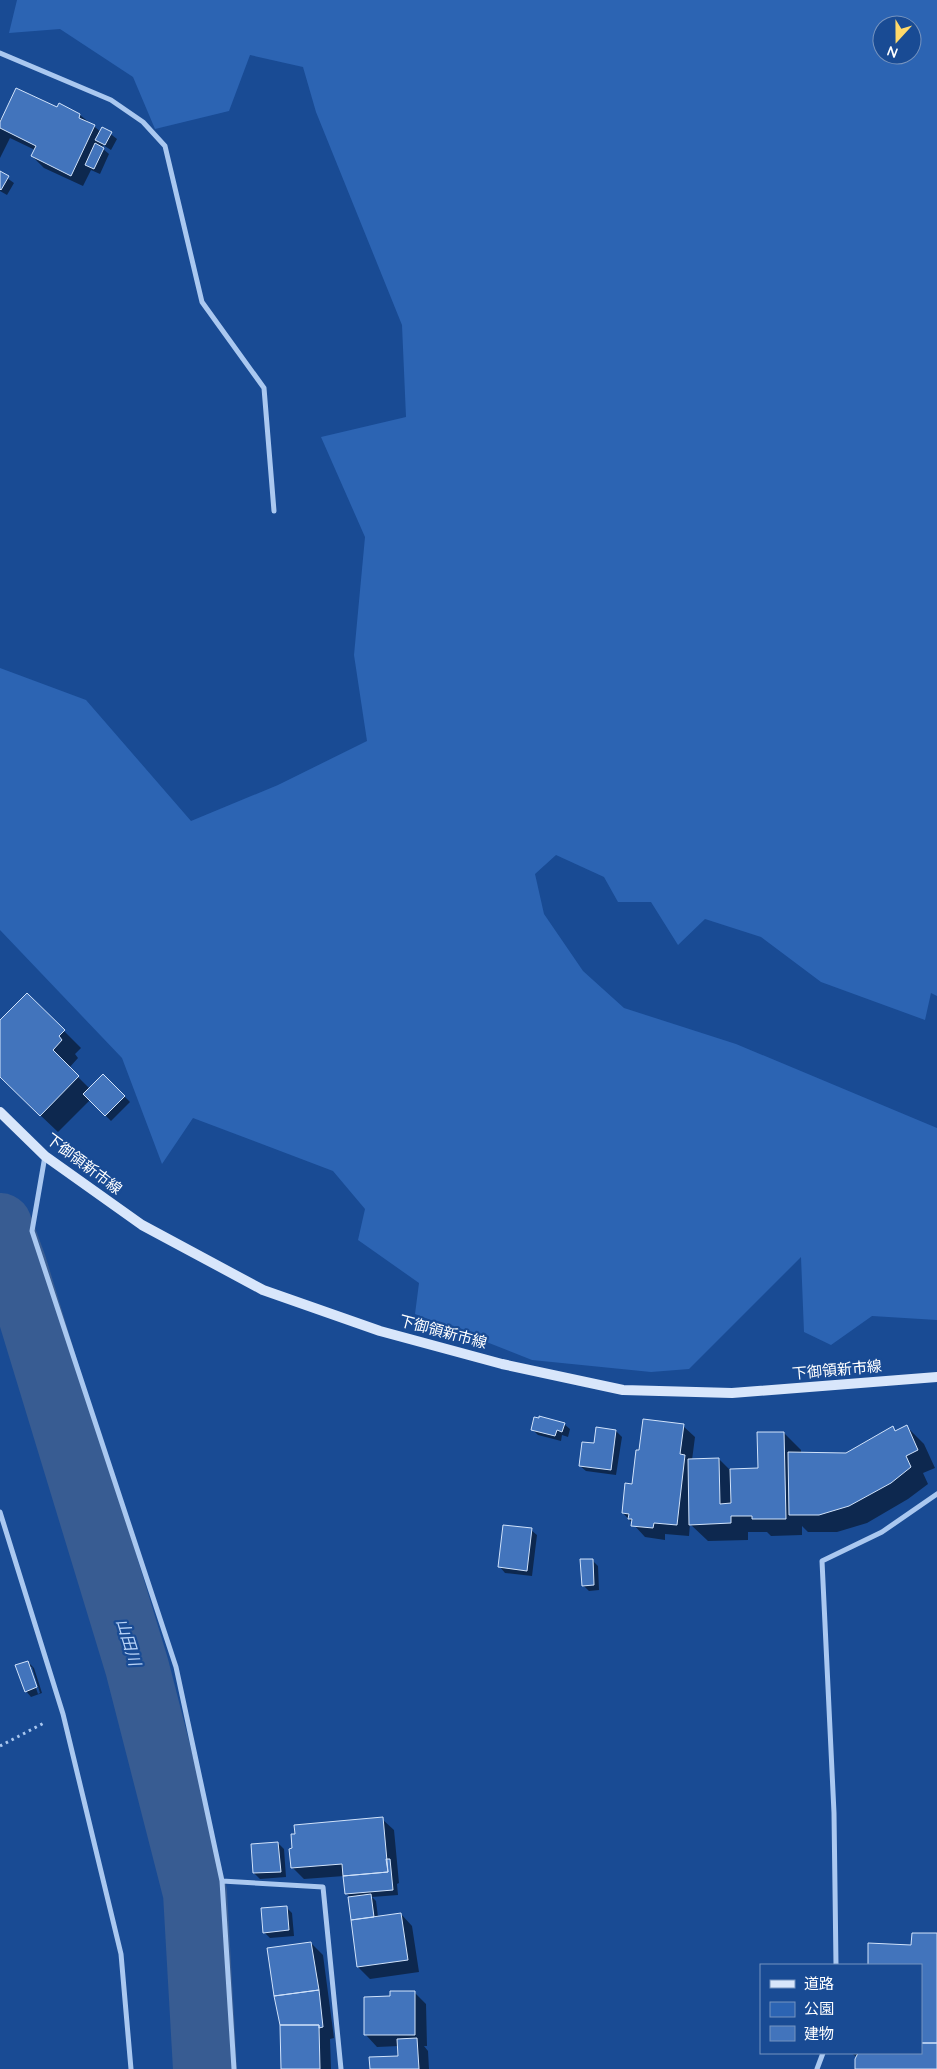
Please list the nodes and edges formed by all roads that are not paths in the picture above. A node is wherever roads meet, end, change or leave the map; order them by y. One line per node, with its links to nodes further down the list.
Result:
1 (0, 53): 2 (street)
2 (274, 511)
3 (0, 1112): 4 (main road, 下御領新市線)
4 (45, 1156): 5 (main road, 下御領新市線); 8 (street)
5 (937, 1377)
6 (937, 1494): 9 (street)
7 (0, 1512): 11 (street)
8 (222, 1881): 12 (street); 13 (street)
9 (836, 1964)
10 (822, 2054): 14 (street)
11 (131, 2069)
12 (234, 2069)
13 (340, 2069)
14 (817, 2069)

